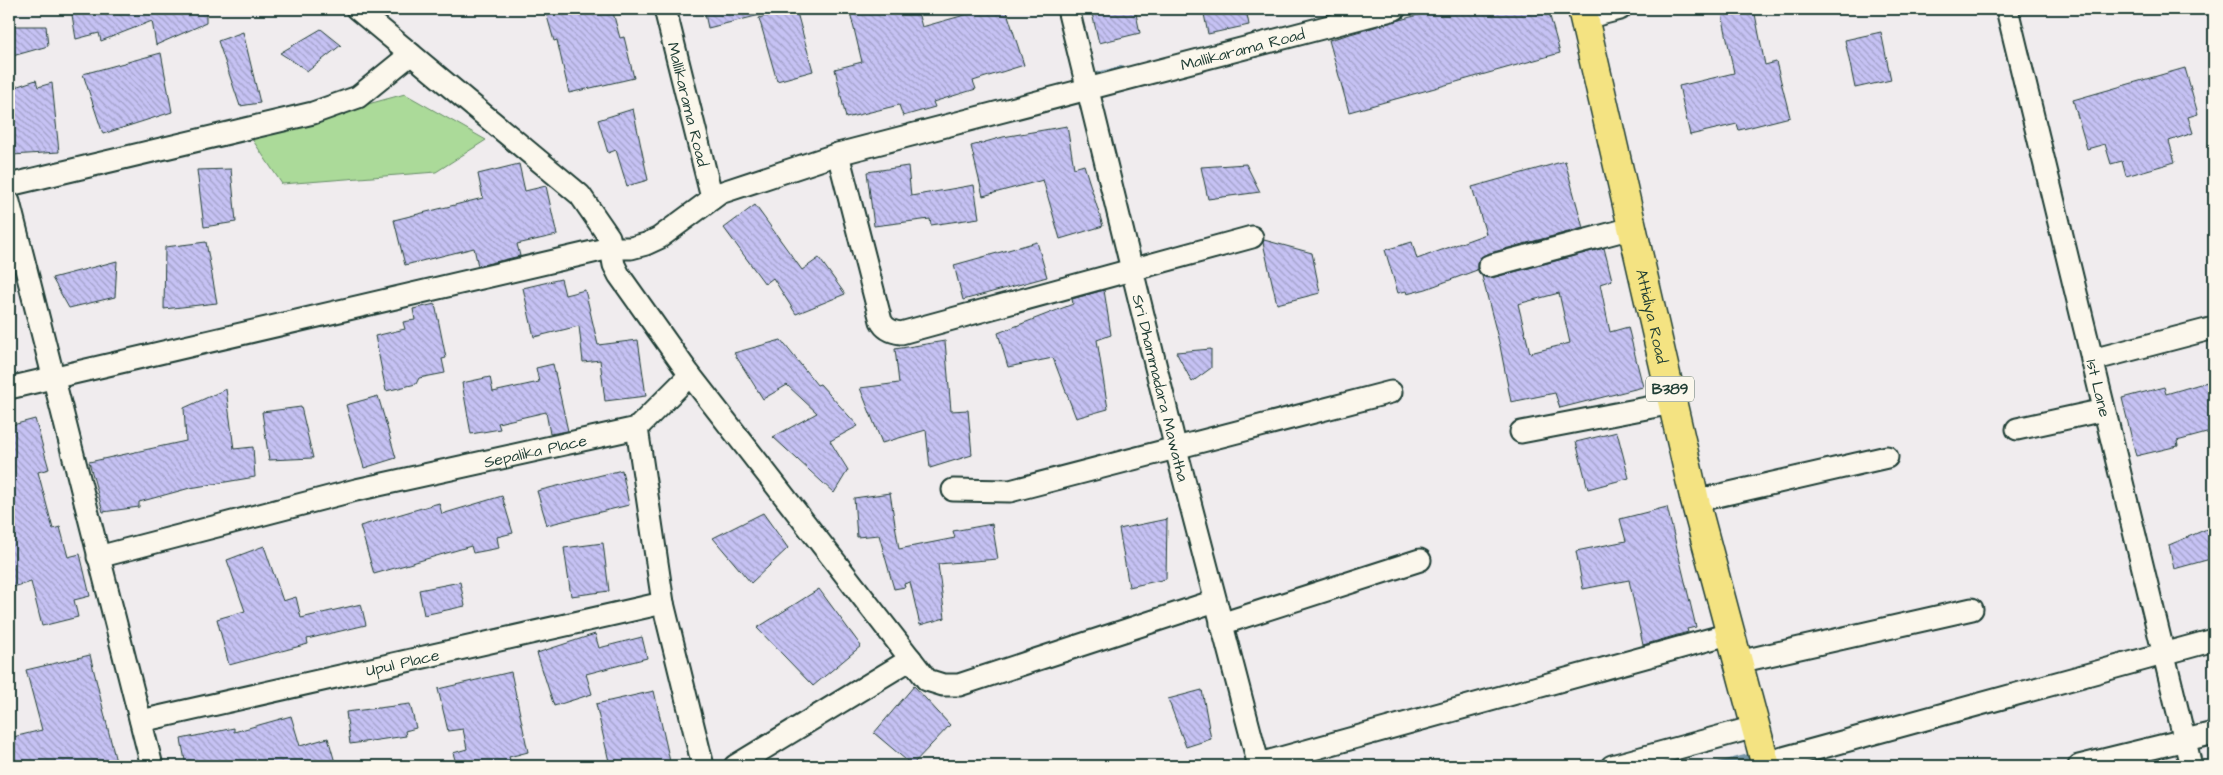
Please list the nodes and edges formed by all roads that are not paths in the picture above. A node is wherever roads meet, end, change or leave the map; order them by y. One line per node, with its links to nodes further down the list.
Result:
1 (357, 9): 8 (street)
2 (665, 9): 12 (street, Mallikarama Road)
3 (1068, 9): 9 (street, Sri Dhammadara Mawatha)
4 (1395, 9): 9 (street, Mallikarama Road)
5 (1620, 9): 7 (street)
6 (2007, 9): 20 (street, 1st Lane)
7 (1583, 14): 14 (main road, Attidiya Road / B389)
8 (411, 54): 11 (street); 16 (street)
9 (1089, 87): 10 (street, Mallikarama Road); 18 (street, Sri Dhammadara Mawatha)
10 (838, 154): 12 (street, Mallikarama Road); 18 (street)
11 (9, 185)
12 (712, 198): 16 (street, Mallikarama Road)
13 (9, 202): 22 (street)
14 (1632, 228): 17 (street); 25 (main road, Attidiya Road / B389)
15 (1252, 237): 18 (street)
16 (610, 248): 21 (street); 22 (street, Mallikarama Road)
17 (1489, 266)
18 (1131, 269): 30 (street, Sri Dhammadara Mawatha)
19 (2214, 328): 20 (street)
20 (2092, 360): 26 (street, 1st Lane)
21 (690, 375): 27 (street); 43 (street)
22 (52, 378): 23 (street, Mallikarama Road); 34 (street)
23 (9, 388)
24 (1391, 392): 30 (street)
25 (1673, 403): 29 (street); 33 (main road, Attidiya Road / B389)
26 (2104, 410): 28 (street); 42 (street, 1st Lane)
27 (637, 428): 34 (street, Sepalika Place); 37 (street)
28 (2017, 429)
29 (1521, 432)
30 (1176, 449): 32 (street); 36 (street, Sri Dhammadara Mawatha)
31 (1887, 457): 33 (street)
32 (954, 490)
33 (1694, 502): 40 (main road, Attidiya Road / B389)
34 (98, 557): 45 (street)
35 (1420, 560): 39 (street)
36 (1215, 602): 39 (street, Sri Dhammadara Mawatha); 43 (street)
37 (663, 603): 45 (street, Upul Place); 52 (street)
38 (1972, 609): 44 (street)
39 (1221, 624): 49 (street, Sri Dhammadara Mawatha)
40 (1729, 634): 44 (main road, Attidiya Road / B389); 49 (street)
41 (2214, 640): 42 (street)
42 (2164, 653): 48 (street, 1st Lane); 50 (street)
43 (911, 659): 53 (street)
44 (1738, 662): 46 (main road, Attidiya Road / B389)
45 (141, 721): 51 (street)
46 (1755, 727): 50 (main road, Attidiya Road / B389); 54 (street)
47 (2214, 734): 48 (street)
48 (2186, 741): 55 (street); 56 (street, 1st Lane)
49 (1259, 765)
50 (1765, 765)
51 (152, 766)
52 (700, 766)
53 (735, 766)
54 (1612, 766)
55 (2080, 766)
56 (2192, 766)

